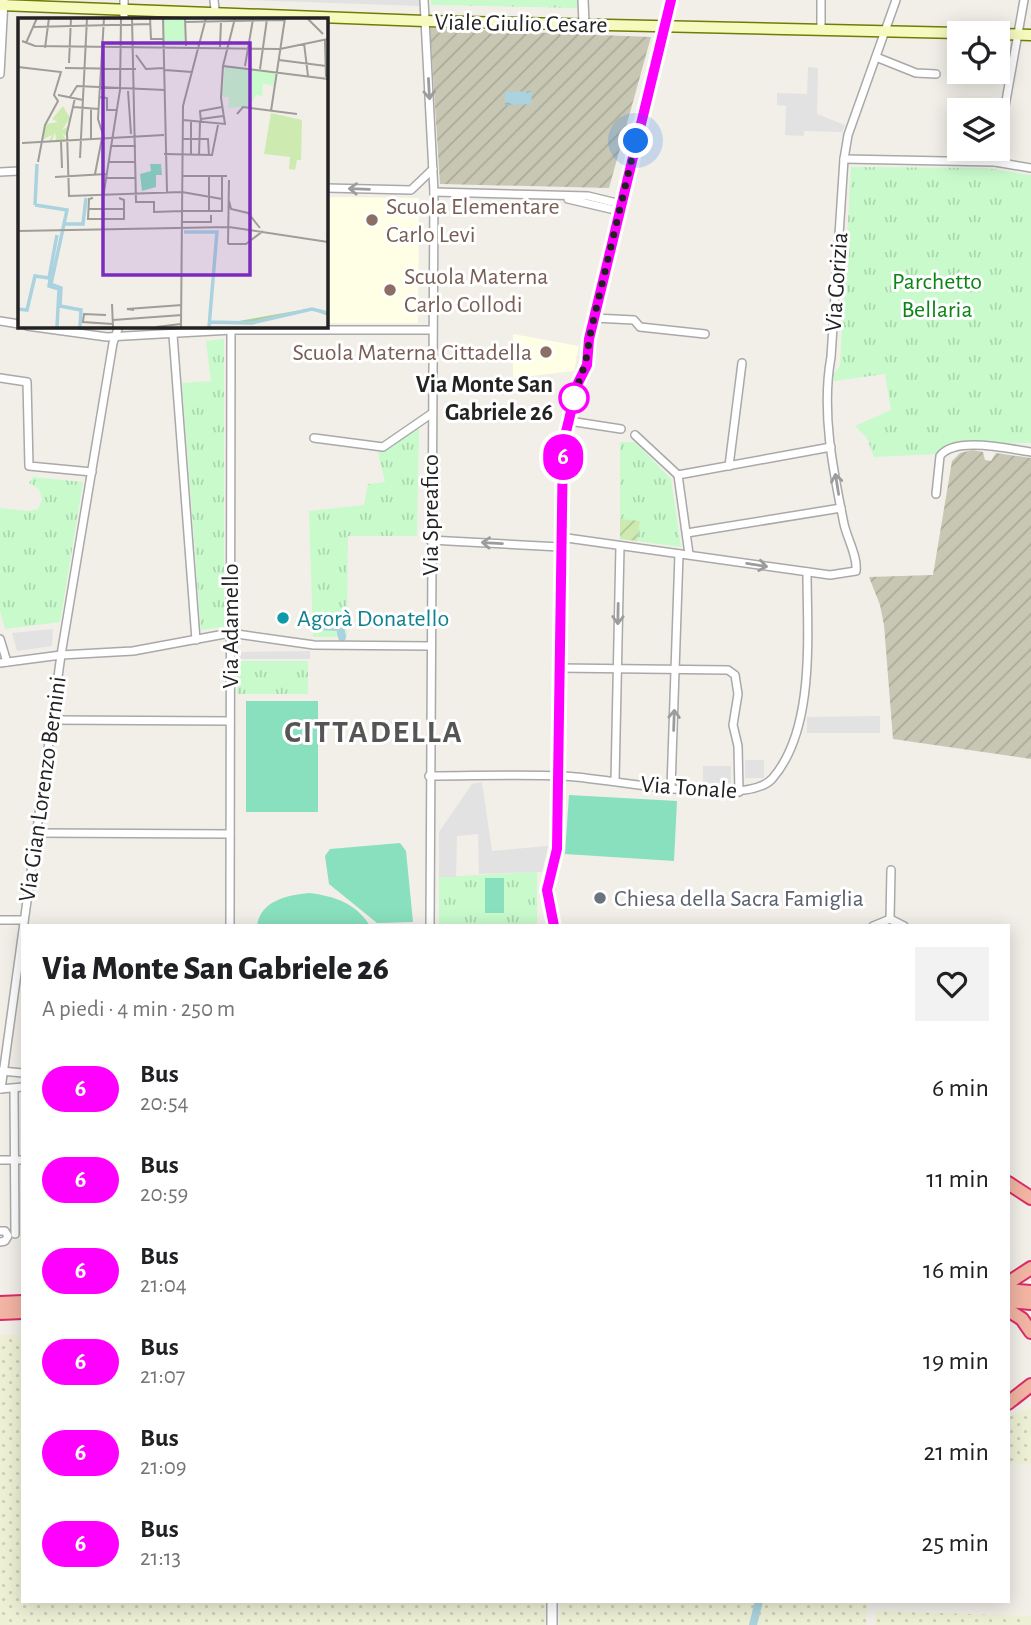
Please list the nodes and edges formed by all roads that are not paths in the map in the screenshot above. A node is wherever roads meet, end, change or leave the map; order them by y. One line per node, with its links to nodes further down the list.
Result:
1 (214, 0): 10 (street)
2 (424, 0): 13 (street, Via Spreafico)
3 (583, 0): 14 (street)
4 (671, 0): 15 (street)
5 (821, 0): 16 (street)
6 (896, 0): 17 (street, Via Gorizia)
7 (1024, 0): 20 (street)
8 (2, 3): 9 (main road, Viale Giulio Cesare); 23 (street)
9 (124, 10): 10 (main road, Viale Giulio Cesare)
10 (216, 16): 11 (main road, Viale Giulio Cesare)
11 (300, 18)
12 (327, 19): 13 (main road, Viale Giulio Cesare)
13 (425, 21): 14 (main road, Viale Giulio Cesare); 28 (street, Via Spreafico, one-way to 28)
14 (584, 23): 15 (main road, Viale Giulio Cesare)
15 (664, 26): 16 (main road, Viale Giulio Cesare); 33 (street)
16 (821, 30): 17 (main road, Viale Giulio Cesare)
17 (885, 31): 18 (main road, Viale Giulio Cesare); 22 (street, Via Gorizia)
18 (947, 33)
19 (1010, 35): 20 (main road)
20 (1018, 35): 21 (main road); 26 (street)
21 (1031, 35)
22 (876, 57): 24 (street); 25 (street, Via Gorizia)
23 (0, 74)
24 (936, 74)
25 (844, 159): 26 (street); 51 (street, Via Gorizia)
26 (995, 162): 27 (street)
27 (1031, 168)
28 (433, 169): 31 (street, one-way to 31); 32 (street, Via Spreafico)
29 (18, 171): 30 (street)
30 (0, 172)
31 (327, 188)
32 (434, 192): 33 (street); 40 (street, Via Spreafico)
33 (620, 208): 34 (street)
34 (594, 318): 41 (street); 47 (street)
35 (0, 321): 36 (street)
36 (18, 324)
37 (35, 327): 43 (street)
38 (119, 327): 43 (street, Via Gian Lorenzo Bernini)
39 (232, 328): 40 (street); 42 (street); 65 (street, Via Adamello)
40 (432, 330): 46 (street, Via Spreafico)
41 (705, 334)
42 (173, 335): 43 (street); 67 (street)
43 (116, 337): 54 (street, Via Gian Lorenzo Bernini)
44 (742, 363): 53 (street)
45 (0, 377): 54 (street)
46 (431, 414): 50 (street); 59 (street, Via Spreafico)
47 (569, 421): 48 (street); 60 (street)
48 (621, 429)
49 (635, 435): 55 (street)
50 (314, 438)
51 (831, 447): 53 (street); 57 (street, Via Gorizia, one-way to 51)
52 (1031, 452): 56 (street)
53 (729, 466): 55 (street)
54 (92, 472): 69 (street, Via Gian Lorenzo Bernini)
55 (678, 475): 58 (street)
56 (936, 494)
57 (841, 508): 58 (street); 64 (street, Via Gorizia)
58 (687, 533): 63 (street)
59 (430, 540): 60 (street, one-way to 59); 68 (street, Via Spreafico)
60 (560, 542): 61 (street); 71 (street)
61 (620, 546): 62 (street); 72 (street, one-way to 72)
62 (679, 554): 63 (street); 73 (street)
63 (689, 554): 64 (street, one-way to 64)
64 (807, 572): 80 (street, Via Tonale)
65 (230, 633): 67 (street); 68 (street); 75 (street, Via Adamello)
66 (0, 639): 70 (street)
67 (196, 640): 69 (street)
68 (430, 646): 76 (street, Via Spreafico)
69 (61, 655): 70 (street); 74 (street, Via Gian Lorenzo Bernini)
70 (3, 662)
71 (558, 668): 72 (street); 77 (street)
72 (617, 669): 73 (street); 78 (street)
73 (676, 670): 79 (street, one-way to 73); 80 (street)
74 (52, 720): 75 (street); 81 (street, Via Gian Lorenzo Bernini)
75 (230, 721): 82 (street, Via Adamello)
76 (429, 776): 77 (street, Via Tonale); 89 (street, Via Spreafico)
77 (557, 776): 78 (street, Via Tonale); 90 (street)
78 (615, 781): 79 (street, Via Tonale)
79 (671, 788): 80 (street, Via Tonale)
80 (740, 792)
81 (36, 833): 82 (street); 86 (street, Via Gian Lorenzo Bernini)
82 (230, 834): 88 (street, Via Adamello)
83 (891, 870): 84 (street)
84 (890, 919): 91 (street); 92 (street)
85 (0, 920): 86 (street)
86 (23, 920): 87 (street, Via Gian Lorenzo Bernini)
87 (23, 924)
88 (230, 924)
89 (430, 924)
90 (554, 924)
91 (878, 924)
92 (900, 924)
93 (21, 946): 94 (street, Via Gian Lorenzo Bernini)
94 (2, 1071): 95 (street); 97 (street, Via Gian Lorenzo Bernini)
95 (21, 1073)
96 (21, 1087): 98 (street)
97 (1, 1089): 98 (street)
98 (14, 1089): 99 (street)
99 (18, 1124): 101 (street)
100 (0, 1160): 101 (street)
101 (19, 1160): 103 (street)
102 (1010, 1184): 104 (highway)
103 (19, 1197): 105 (street)
104 (1031, 1198)
105 (11, 1233): 106 (street)
106 (0, 1241)
107 (1031, 1268): 108 (highway)
108 (1010, 1282)
109 (1010, 1290): 110 (highway)
110 (1031, 1292)
111 (1010, 1301): 114 (highway)
112 (0, 1303): 113 (highway)
113 (21, 1303)
114 (1031, 1303)
115 (1010, 1311): 118 (highway)
116 (21, 1312): 117 (highway)
117 (0, 1313)
118 (1031, 1332)
119 (1031, 1378): 121 (highway)
120 (1031, 1385): 121 (highway)
121 (1012, 1401)
122 (552, 1603): 123 (street)
123 (552, 1625)

